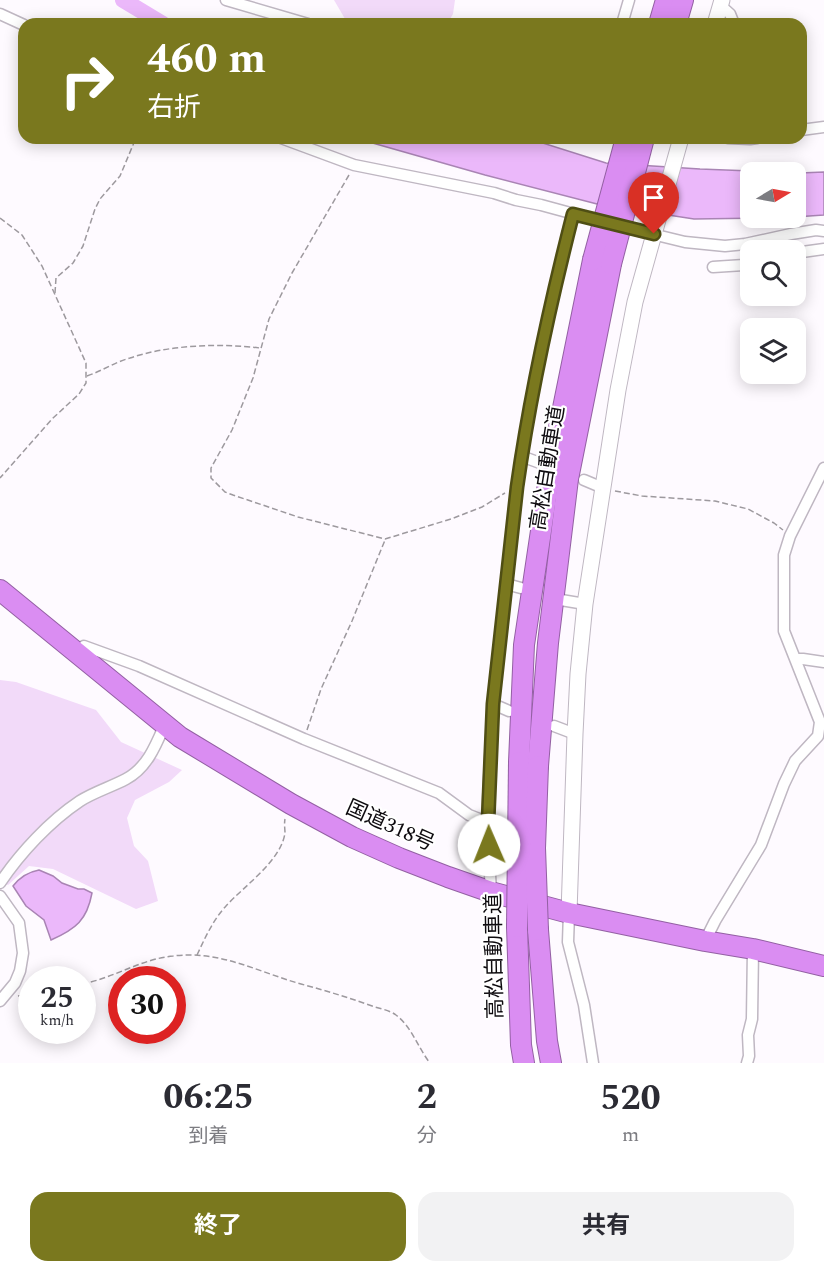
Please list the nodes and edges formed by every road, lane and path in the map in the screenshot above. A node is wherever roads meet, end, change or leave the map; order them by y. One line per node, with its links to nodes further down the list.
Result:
1 (226, 0): 7 (street)
2 (629, 0): 8 (street)
3 (664, 0): 9 (highway)
4 (683, 0): 10 (highway)
5 (721, 2): 11 (street); 12 (street)
6 (0, 14): 13 (street)
7 (288, 18)
8 (624, 18)
9 (660, 18)
10 (678, 18)
11 (717, 18)
12 (732, 18)
13 (18, 22)
14 (824, 127): 15 (street)
15 (807, 129)
16 (134, 144): 31 (path)
17 (297, 144): 21 (street)
18 (626, 144): 28 (highway, 高松自動車道, bridge)
19 (642, 144): 28 (highway, 高松自動車道, bridge)
20 (679, 144): 25 (street)
21 (354, 165): 22 (street); 32 (path)
22 (573, 214): 25 (street); 34 (street)
23 (0, 218): 31 (path)
24 (824, 231): 25 (street)
25 (654, 234): 40 (street)
26 (824, 249): 27 (street)
27 (806, 251)
28 (602, 262): 70 (highway, 高松自動車道, bridge); 71 (highway, 高松自動車道, bridge)
29 (740, 265): 30 (street)
30 (712, 267)
31 (55, 294): 33 (path)
32 (261, 348): 33 (path); 42 (path)
33 (87, 376): 37 (path)
34 (521, 456): 35 (street); 39 (street)
35 (540, 463)
36 (824, 468): 41 (street)
37 (0, 478)
38 (584, 480): 40 (street)
39 (517, 487): 42 (path); 43 (street)
40 (603, 488): 41 (path); 47 (street)
41 (790, 536): 49 (street)
42 (385, 539): 56 (path)
43 (506, 584): 44 (street); 51 (street)
44 (521, 588)
45 (0, 590): 48 (highway, 国道318号)
46 (561, 600): 47 (street)
47 (585, 604): 55 (street)
48 (76, 652): 53 (highway, 国道318号); 56 (street)
49 (796, 659): 50 (street); 63 (street)
50 (824, 662)
51 (493, 704): 52 (street); 58 (street)
52 (509, 711)
53 (165, 724): 57 (highway, 国道318号); 59 (street)
54 (554, 726): 55 (street)
55 (574, 734): 62 (street)
56 (304, 739): 58 (street)
57 (291, 804): 60 (highway, 国道318号); 65 (path)
58 (488, 822): 60 (street)
59 (0, 883)
60 (491, 892): 62 (highway, 国道318号)
61 (0, 896): 68 (street)
62 (569, 913): 63 (highway, 国道318号); 72 (street)
63 (705, 941): 64 (highway, 国道318号)
64 (753, 949): 66 (highway, 国道318号); 73 (street)
65 (197, 956): 67 (path); 69 (path)
66 (824, 966)
67 (96, 981)
68 (0, 1001)
69 (430, 1063)
70 (524, 1063)
71 (551, 1063)
72 (593, 1063)
73 (747, 1063)

